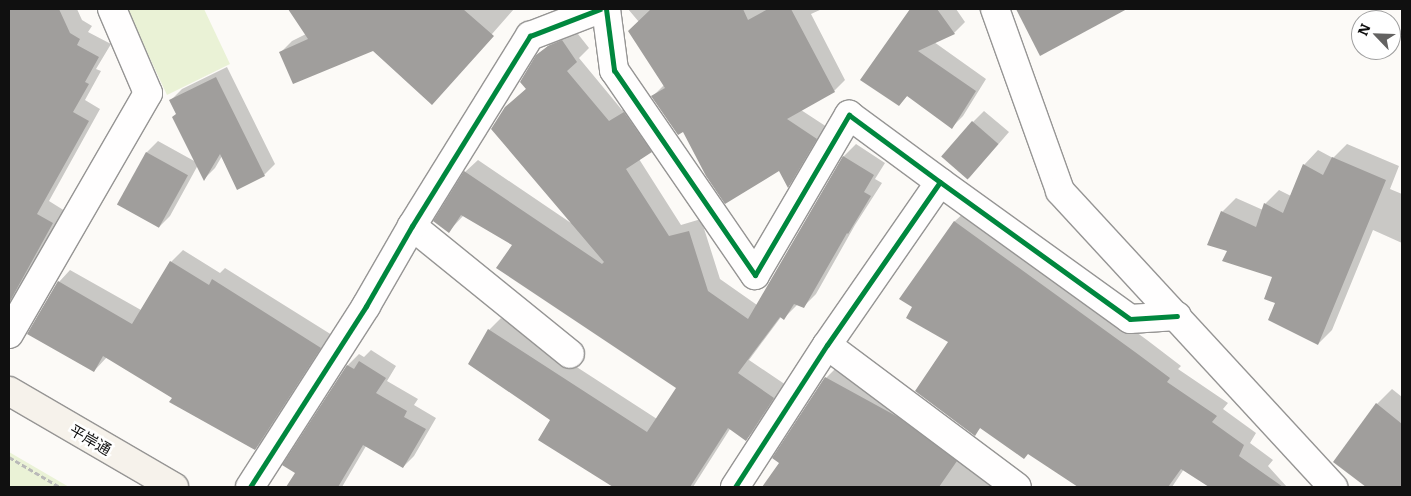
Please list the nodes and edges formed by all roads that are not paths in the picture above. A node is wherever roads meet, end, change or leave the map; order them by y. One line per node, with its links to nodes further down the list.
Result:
1 (112, 9): 8 (street)
2 (600, 9): 6 (street)
3 (606, 9): 5 (street)
4 (995, 9): 7 (street)
5 (940, 182): 7 (street); 9 (street)
6 (412, 226): 10 (street); 13 (street)
7 (1177, 316): 16 (street)
8 (9, 334)
9 (827, 345): 14 (street); 15 (street)
10 (570, 354)
11 (9, 391): 12 (street, 平岸通)
12 (174, 487)
13 (250, 487)
14 (735, 487)
15 (1016, 487)
16 (1333, 487)

